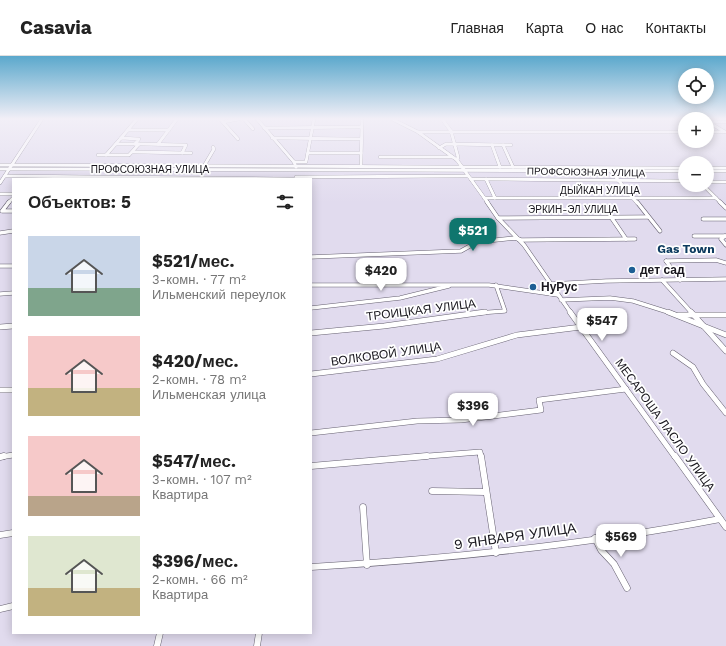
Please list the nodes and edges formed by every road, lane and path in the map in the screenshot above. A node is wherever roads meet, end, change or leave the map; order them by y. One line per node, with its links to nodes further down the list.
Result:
1 (24, 147): 24 (street)
2 (114, 147): 19 (street)
3 (136, 147): 13 (street)
4 (185, 147): 15 (street)
5 (213, 147): 26 (street)
6 (279, 147): 27 (street)
7 (309, 147): 14 (street)
8 (361, 147): 17 (street)
9 (455, 147): 22 (street, МЕСАРОША ЛАСЛО УЛИЦА)
10 (493, 147): 29 (street)
11 (504, 147): 30 (street)
12 (439, 148): 21 (street)
13 (133, 152): 15 (street); 19 (street)
14 (308, 152): 17 (street); 27 (street)
15 (182, 153): 16 (street)
16 (190, 153)
17 (361, 153): 28 (street)
18 (98, 155): 19 (street)
19 (106, 155)
20 (380, 157): 21 (street)
21 (453, 157): 22 (street)
22 (457, 159): 38 (street, МЕСАРОША ЛАСЛО УЛИЦА)
23 (0, 165): 24 (street, ПРОФСОЮЗНАЯ УЛИЦА)
24 (12, 165): 25 (street, ПРОФСОЮЗНАЯ УЛИЦА); 33 (street)
25 (146, 165): 26 (street, ПРОФСОЮЗНАЯ УЛИЦА); 37 (street)
26 (204, 166): 27 (street, ПРОФСОЮЗНАЯ УЛИЦА)
27 (296, 166): 28 (street, ПРОФСОЮЗНАЯ УЛИЦА); 38 (street); 39 (street); 49 (street)
28 (361, 166): 38 (street, ПРОФСОЮЗНАЯ УЛИЦА)
29 (500, 167): 30 (street, ПРОФСОЮЗНАЯ УЛИЦА); 38 (street, ПРОФСОЮЗНАЯ УЛИЦА)
30 (513, 167): 31 (street, ПРОФСОЮЗНАЯ УЛИЦА)
31 (607, 167): 34 (street, ПРОФСОЮЗНАЯ УЛИЦА); 40 (street)
32 (0, 168): 33 (street)
33 (10, 168): 37 (street); 44 (street)
34 (678, 168)
35 (714, 168): 36 (street)
36 (726, 168)
37 (144, 169): 39 (street); 47 (street)
38 (463, 169): 40 (street); 50 (street, МЕСАРОША ЛАСЛО УЛИЦА)
39 (221, 170): 45 (street)
40 (610, 171): 41 (street); 52 (street)
41 (678, 171)
42 (714, 171): 43 (street)
43 (726, 172)
44 (5, 176): 46 (street, ПРОФСОЮЗНАЯ УЛИЦА); 56 (street)
45 (217, 177): 47 (street, ПРОФСОЮЗНАЯ УЛИЦА); 48 (street, ПРОФСОЮЗНАЯ УЛИЦА)
46 (38, 178): 47 (street, ПРОФСОЮЗНАЯ УЛИЦА)
47 (137, 178)
48 (244, 178)
49 (296, 178): 50 (street, ПРОФСОЮЗНАЯ УЛИЦА)
50 (470, 178): 51 (street, ПРОФСОЮЗНАЯ УЛИЦА); 60 (street, МЕСАРОША ЛАСЛО УЛИЦА)
51 (486, 179): 52 (street, ПРОФСОЮЗНАЯ УЛИЦА); 61 (street)
52 (619, 181): 53 (street, ПРОФСОЮЗНАЯ УЛИЦА); 62 (street)
53 (678, 181)
54 (714, 182): 55 (street)
55 (726, 182)
56 (0, 183)
57 (710, 192): 63 (street)
58 (0, 194): 59 (street)
59 (12, 194)
60 (484, 198): 61 (street, ДЫЙКАН УЛИЦА); 70 (street, МЕСАРОША ЛАСЛО УЛИЦА)
61 (495, 198): 62 (street, ДЫЙКАН УЛИЦА)
62 (634, 198): 63 (street, ДЫЙКАН УЛИЦА); 69 (street)
63 (716, 198): 65 (street)
64 (12, 199): 67 (street)
65 (726, 208)
66 (12, 211): 67 (street)
67 (1, 212)
68 (611, 217): 69 (street, ЭРКИН-ЭЛ УЛИЦА); 70 (street, ЭРКИН-ЭЛ УЛИЦА); 79 (street)
69 (648, 217): 74 (street)
70 (498, 218): 80 (street, МЕСАРОША ЛАСЛО УЛИЦА)
71 (703, 219): 72 (street)
72 (726, 219)
73 (12, 230): 75 (street)
74 (660, 231)
75 (0, 232)
76 (694, 236): 77 (street)
77 (725, 236): 81 (street)
78 (635, 238): 79 (street)
79 (626, 239): 80 (street)
80 (521, 240): 82 (street); 89 (street, МЕСАРОША ЛАСЛО УЛИЦА)
81 (726, 245)
82 (312, 257)
83 (726, 263): 88 (street)
84 (0, 266): 85 (street)
85 (12, 266)
86 (726, 279): 88 (street)
87 (662, 280): 88 (street); 89 (street); 98 (street)
88 (680, 280)
89 (551, 284): 95 (street, МЕСАРОША ЛАСЛО УЛИЦА)
90 (312, 285): 91 (street)
91 (453, 285): 92 (street); 96 (street, ТРОИЦКАЯ УЛИЦА)
92 (496, 285): 95 (street); 104 (street, ТРОИЦКАЯ УЛИЦА)
93 (12, 293): 94 (street)
94 (0, 294)
95 (560, 298): 97 (street); 103 (street, МЕСАРОША ЛАСЛО УЛИЦА)
96 (312, 308)
97 (677, 315): 98 (street); 102 (street)
98 (693, 315): 99 (street); 102 (street)
99 (726, 315)
100 (0, 326): 101 (street)
101 (12, 326)
102 (702, 326): 105 (street); 106 (street)
103 (581, 327): 108 (street, ВОЛКОВОЙ УЛИЦА); 109 (street, МЕСАРОША ЛАСЛО УЛИЦА)
104 (312, 333)
105 (726, 335)
106 (726, 351)
107 (673, 353): 112 (street)
108 (312, 374)
109 (626, 389): 113 (street); 120 (street, МЕСАРОША ЛАСЛО УЛИЦА)
110 (0, 390): 111 (street)
111 (12, 390)
112 (726, 413)
113 (312, 432)
114 (12, 455): 115 (street)
115 (0, 457)
116 (312, 466): 118 (street)
117 (432, 491): 118 (street)
118 (485, 492): 124 (street)
119 (364, 507): 125 (street)
120 (724, 523): 123 (street, 9 ЯНВАРЯ УЛИЦА)
121 (12, 533): 122 (street)
122 (0, 535)
123 (595, 538): 124 (street, 9 ЯНВАРЯ УЛИЦА); 127 (street)
124 (496, 553): 125 (street, 9 ЯНВАРЯ УЛИЦА)
125 (367, 565): 126 (street, 9 ЯНВАРЯ УЛИЦА)
126 (312, 567)
127 (627, 588)
128 (12, 606): 129 (street)
129 (0, 609)
130 (160, 634): 132 (street)
131 (258, 634): 133 (street)
132 (157, 646)
133 (257, 646)

